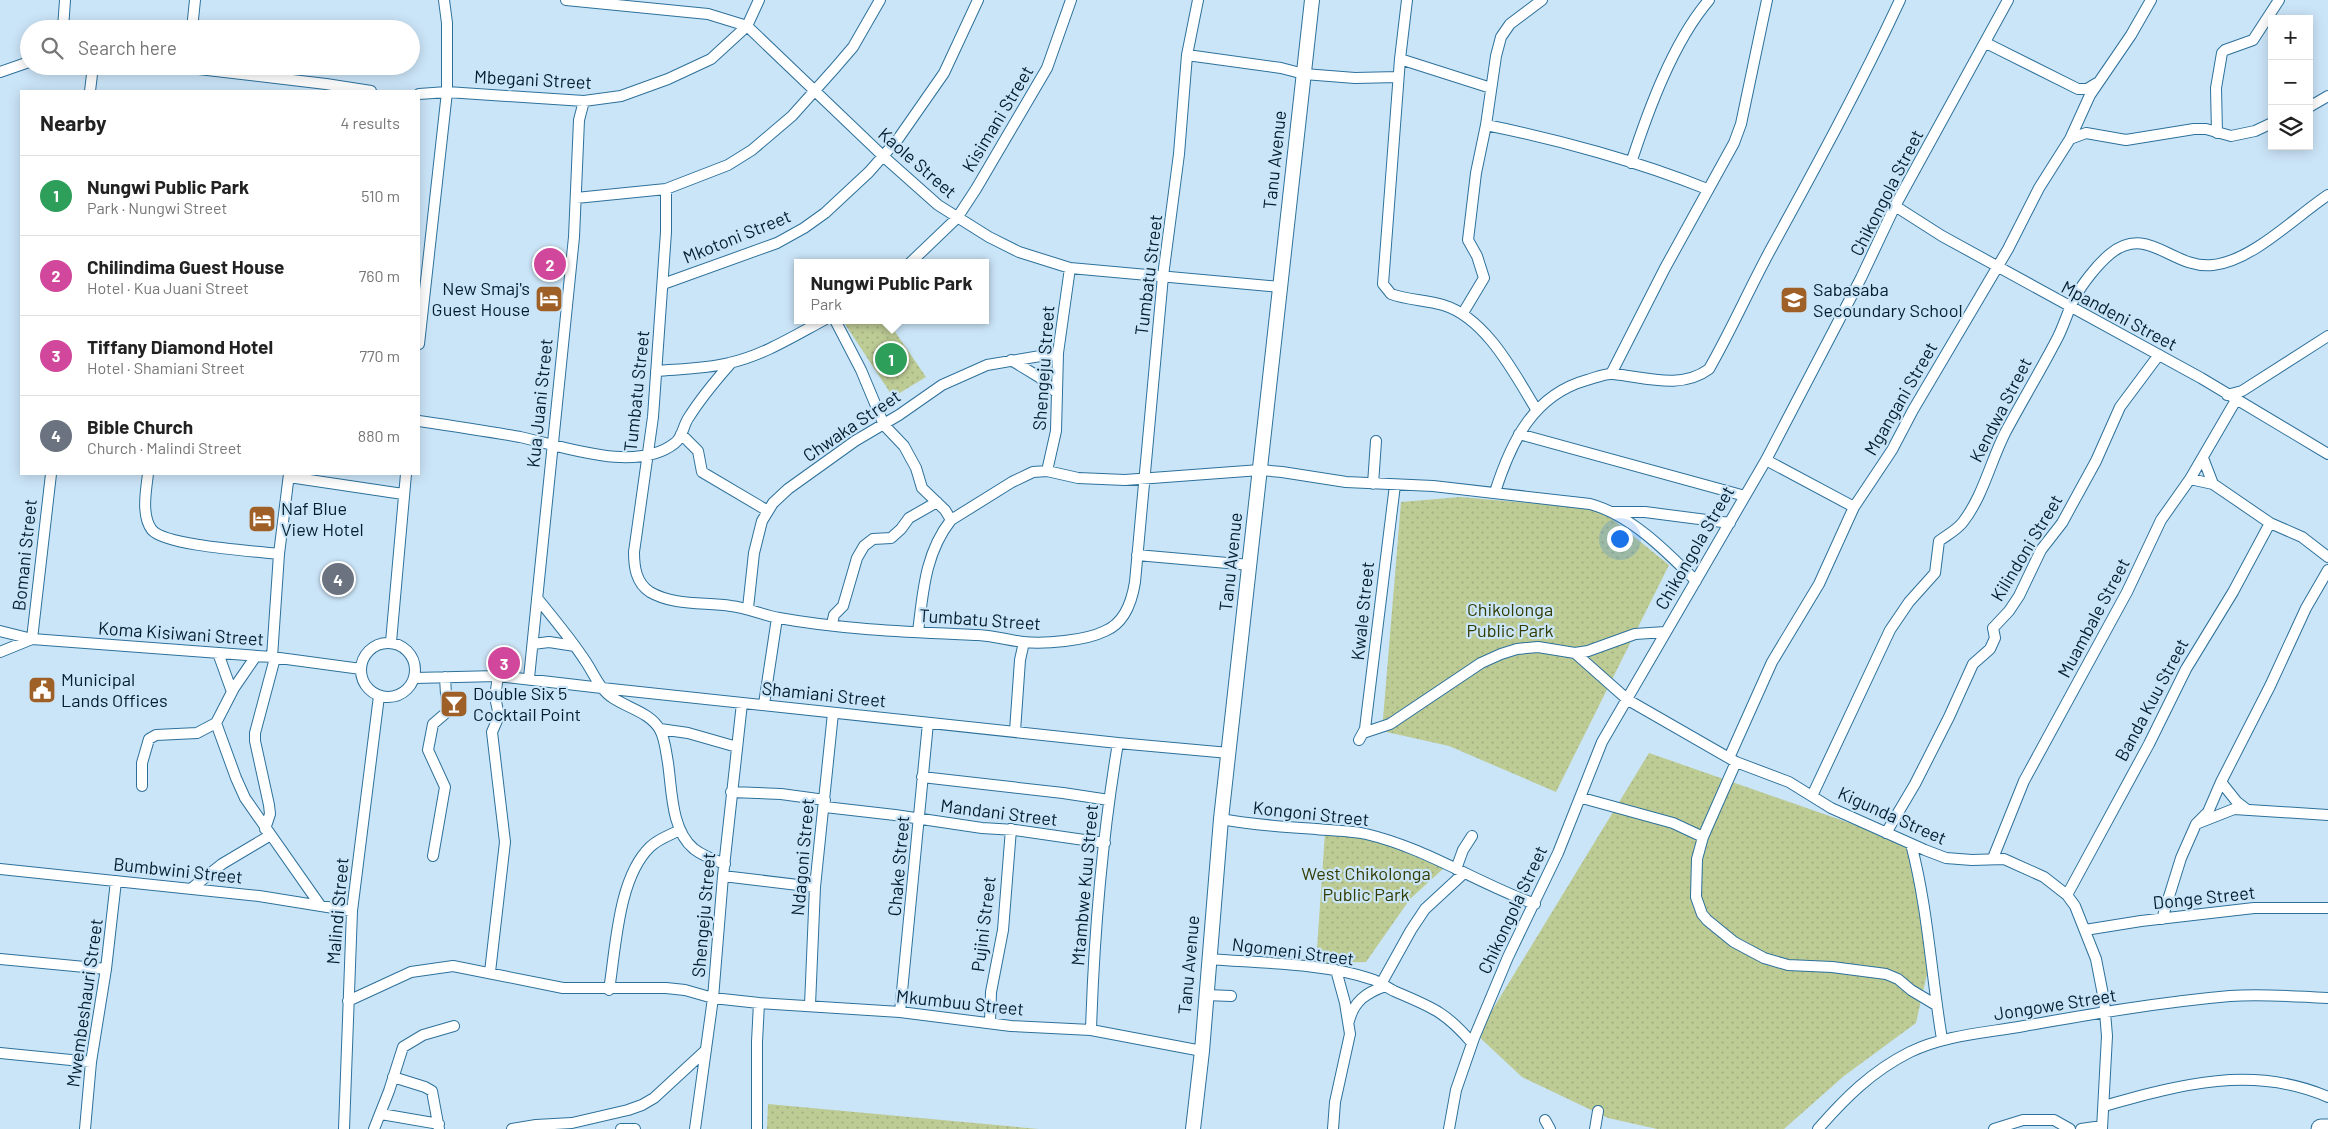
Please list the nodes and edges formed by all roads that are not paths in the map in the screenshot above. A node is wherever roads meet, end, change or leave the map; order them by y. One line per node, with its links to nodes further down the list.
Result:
1 (195, 0): 20 (street)
2 (444, 0): 37 (street)
3 (566, 0): 21 (street, Kaole Street)
4 (759, 0): 21 (street, Mbegani Street)
5 (880, 0): 36 (street)
6 (978, 0): 46 (street, Mkotoni Street)
7 (1071, 0): 53 (street, Kisimani Street)
8 (1198, 0): 23 (street, Tumbatu Street)
9 (1312, 0): 27 (street, Tanu Avenue)
10 (1406, 0): 24 (street)
11 (1542, 0): 33 (street)
12 (1708, 0): 47 (street)
13 (1767, 0): 49 (street)
14 (1900, 0): 72 (street)
15 (2008, 0): 22 (street, Chikongola Street)
16 (2151, 0): 31 (street, Mgangani Street)
17 (2279, 0): 44 (street)
18 (63, 1): 19 (street)
19 (63, 20)
20 (193, 20)
21 (747, 26): 36 (street, Kaole Street); 40 (street, Mbegani Street)
22 (1986, 43): 31 (street); 52 (street, Chikongola Street)
23 (1188, 55): 27 (street); 58 (street, Tumbatu Street)
24 (1400, 59): 30 (street); 33 (street)
25 (20, 65): 26 (street)
26 (0, 72)
27 (1304, 74): 30 (street); 60 (street, Tanu Avenue)
28 (92, 75): 34 (street)
29 (241, 75): 32 (street)
30 (1398, 77): 62 (street)
31 (2099, 82): 45 (street, Mgangani Street)
32 (325, 88): 35 (street)
33 (1491, 88): 43 (street)
34 (90, 90)
35 (355, 90)
36 (815, 91): 46 (street, Kaole Street); 48 (street)
37 (447, 92): 38 (street, Mbegani Street); 40 (street, Mbegani Street); 57 (street)
38 (420, 94)
39 (2328, 96): 41 (street)
40 (584, 101): 51 (street, Kua Juani Street)
41 (2312, 105)
42 (2268, 124): 44 (street)
43 (1486, 125): 47 (street); 62 (street)
44 (2217, 133): 45 (street)
45 (2070, 139): 55 (street, Mgangani Street)
46 (884, 157): 53 (street, Kaole Street); 59 (street, Mkotoni Street)
47 (1631, 164): 49 (street)
48 (666, 189): 51 (street); 59 (street, Tumbatu Street)
49 (1707, 189): 72 (street)
50 (2328, 195): 61 (street, Kendwa Street)
51 (576, 198): 81 (street, Kua Juani Street)
52 (1895, 206): 55 (street, Mpandeni Street); 85 (street, Chikongola Street)
53 (957, 218): 54 (street, Kisimani Street); 56 (street, Kaole Street)
54 (914, 259)
55 (1996, 267): 61 (street, Mpandeni Street); 101 (street, Mgangani Street)
56 (1070, 268): 58 (street, Kaole Street); 67 (street, Shengeju Street)
57 (423, 273): 65 (street)
58 (1163, 276): 60 (street, Kaole Street); 92 (street, Tumbatu Street)
59 (663, 284): 71 (street, Tumbatu Street)
60 (1280, 287): 86 (street, Tanu Avenue)
61 (2071, 309): 68 (street, Mpandeni Street); 154 (street, Kendwa Street)
62 (1463, 313): 75 (street)
63 (816, 324): 70 (street)
64 (837, 324): 77 (street)
65 (420, 326)
66 (2328, 336): 74 (street)
67 (1058, 353): 69 (street, Chwaka Street); 73 (street, Shengeju Street)
68 (2158, 356): 74 (street, Mpandeni Street); 166 (street, Kilindoni Street)
69 (1011, 360): 73 (street); 77 (street, Chwaka Street)
70 (731, 363): 71 (street); 78 (street)
71 (656, 371): 83 (street, Tumbatu Street)
72 (1611, 374): 75 (street)
73 (1057, 393): 87 (street, Shengeju Street)
74 (2231, 398): 82 (street, Mpandeni Street); 84 (street, Muambale Street)
75 (1536, 409): 79 (street)
76 (420, 421): 81 (street)
77 (884, 425): 100 (street); 102 (street, Chwaka Street)
78 (681, 434): 83 (street); 102 (street)
79 (1519, 434): 97 (street); 99 (street)
80 (1376, 441): 94 (street)
81 (552, 445): 83 (street); 113 (street, Kua Juani Street)
82 (2328, 453)
83 (647, 456): 114 (street, Tumbatu Street)
84 (2202, 458): 93 (street, Muambale Street); 95 (street)
85 (1766, 460): 99 (street, Chikongola Street); 101 (street)
86 (1260, 470): 92 (street); 94 (street); 110 (street, Tanu Avenue)
87 (1047, 472): 92 (street); 104 (street)
88 (51, 475): 120 (street, Bomani Street)
89 (148, 475): 107 (street)
90 (289, 475): 98 (street); 107 (street)
91 (406, 475): 98 (street)
92 (1146, 479): 108 (street, Tumbatu Street)
93 (2190, 479): 95 (street); 172 (street, Muambale Street)
94 (1373, 484): 96 (street)
95 (2213, 484): 106 (street)
96 (1395, 485): 97 (street); 127 (street, Kwale Street)
97 (1495, 492): 103 (street)
98 (403, 494): 121 (street)
99 (1745, 496): 105 (street, Chikongola Street)
100 (937, 502): 104 (street); 116 (street)
101 (1854, 506): 149 (street, Mgangani Street)
102 (768, 511): 114 (street, Chwaka Street)
103 (1613, 512): 105 (street); 112 (street)
104 (951, 520): 118 (street)
105 (1730, 523): 112 (street, Chikongola Street)
106 (2270, 523): 109 (street); 180 (street, Banda Kuu Street)
107 (279, 554): 129 (street)
108 (1136, 555): 110 (street); 122 (street, Tumbatu Street)
109 (2328, 557)
110 (1250, 565): 148 (street, Tanu Avenue)
111 (2328, 570): 151 (street)
112 (1696, 581): 119 (street, Chikongola Street)
113 (537, 598): 123 (street, Kua Juani Street); 124 (street)
114 (748, 608): 115 (street, Tumbatu Street)
115 (777, 618): 116 (street, Tumbatu Street); 140 (street)
116 (832, 624): 118 (street, Tumbatu Street)
117 (0, 632): 120 (street, Koma Kisiwani Street)
118 (918, 632): 122 (street, Tumbatu Street)
119 (1666, 632): 127 (street); 138 (street, Chikongola Street)
120 (32, 639): 125 (street); 126 (street, Koma Kisiwani Street)
121 (391, 642): 130 (street); 132 (street)
122 (1024, 642): 145 (street)
123 (533, 644): 124 (street); 134 (street, Kua Juani Street)
124 (574, 646): 135 (street)
125 (0, 652)
126 (218, 653): 128 (street, Koma Kisiwani Street); 136 (street)
127 (1575, 653): 138 (street, Kigunda Street)
128 (256, 656): 129 (street, Koma Kisiwani Street); 136 (street)
129 (274, 657): 130 (street, Koma Kisiwani Street); 165 (street)
130 (361, 669): 137 (street)
131 (498, 676): 133 (street, Shamiani Street); 134 (street, Shamiani Street); 191 (street)
132 (415, 678): 133 (street, Shamiani Street); 137 (street)
133 (444, 678): 171 (street)
134 (529, 678): 135 (street, Shamiani Street)
135 (602, 688): 139 (street, Shamiani Street); 144 (street)
136 (232, 692): 143 (street)
137 (379, 696): 184 (street, Malindi Street)
138 (1628, 700): 149 (street, Kigunda Street); 155 (street, Chikongola Street)
139 (742, 703): 140 (street, Shamiani Street); 147 (street, Shengeju Street)
140 (764, 704): 141 (street, Shamiani Street)
141 (834, 713): 142 (street, Shamiani Street); 157 (street, Ndagoni Street)
142 (928, 722): 145 (street, Shamiani Street); 150 (street, Chake Street)
143 (216, 723): 152 (street); 165 (street)
144 (660, 729): 147 (street); 164 (street)
145 (1015, 731): 146 (street, Shamiani Street)
146 (1118, 743): 148 (street, Shamiani Street); 156 (street, Mtambwe Kuu Street)
147 (737, 747): 153 (street, Shengeju Street)
148 (1229, 753): 161 (street, Tanu Avenue)
149 (1732, 760): 154 (street, Kigunda Street); 168 (street, Mgangani Street)
150 (922, 778): 156 (street); 160 (street, Chake Street)
151 (2221, 782): 158 (street); 162 (street)
152 (142, 786)
153 (731, 792): 157 (street, Mandani Street); 173 (street, Shengeju Street)
154 (1812, 796): 166 (street, Kigunda Street)
155 (1582, 798): 168 (street); 181 (street, Chikongola Street)
156 (1109, 800): 169 (street, Mtambwe Kuu Street)
157 (825, 804): 160 (street, Mandani Street); 178 (street, Ndagoni Street)
158 (2246, 809): 159 (street); 162 (street)
159 (2328, 815)
160 (920, 819): 163 (street, Mandani Street); 202 (street, Chake Street)
161 (1221, 819): 175 (street, Kongoni Street); 188 (street, Tanu Avenue)
162 (2196, 824): 185 (street)
163 (1011, 829): 169 (street, Mandani Street); 204 (street, Pujini Street)
164 (680, 830): 173 (street); 193 (street)
165 (267, 832): 179 (street); 182 (street)
166 (1886, 832): 170 (street, Kigunda Street)
167 (1472, 836): 175 (street)
168 (1703, 837): 201 (street, Mgangani Street)
169 (1105, 843): 207 (street, Mtambwe Kuu Street)
170 (1911, 844): 172 (street, Kigunda Street); 201 (street)
171 (433, 856)
172 (1993, 858): 180 (street, Kigunda Street)
173 (725, 864): 176 (street, Shengeju Street)
174 (0, 869): 177 (street, Bumbwini Street)
175 (1460, 871): 181 (street, Kongoni Street); 192 (street)
176 (723, 876): 178 (street); 196 (street, Shengeju Street)
177 (116, 881): 179 (street, Bumbwini Street); 189 (street, Mwembeshauri Street)
178 (815, 887): 200 (street, Ndagoni Street)
179 (192, 888): 182 (street, Bumbwini Street)
180 (2067, 895): 186 (street, Kigunda Street)
181 (1535, 904): 209 (street, Chikongola Street)
182 (320, 905): 184 (street, Bumbwini Street)
183 (2328, 908): 185 (street, Donge Street)
184 (352, 911): 198 (street, Malindi Street)
185 (2162, 919): 186 (street, Donge Street)
186 (2085, 930): 203 (street, Kigunda Street)
187 (0, 959): 189 (street)
188 (1209, 959): 190 (street, Ngomeni Street); 194 (street, Tanu Avenue)
189 (106, 969): 213 (street, Mwembeshauri Street)
190 (1336, 970): 192 (street, Ngomeni Street); 205 (street)
191 (490, 972): 193 (street, Mkumbuu Street); 198 (street, Mkumbuu Street)
192 (1383, 985): 205 (street); 209 (street, Ngomeni Street)
193 (610, 990): 196 (street, Mkumbuu Street)
194 (1206, 995): 195 (street); 211 (street, Tanu Avenue)
195 (1232, 996)
196 (713, 998): 199 (street, Mkumbuu Street); 210 (street, Shengeju Street)
197 (2328, 998): 203 (street, Jongowe Street)
198 (348, 1001): 223 (street, Malindi Street)
199 (760, 1003): 200 (street, Mkumbuu Street); 229 (street)
200 (810, 1005): 202 (street, Mkumbuu Street)
201 (1936, 1005): 208 (street)
202 (900, 1012): 204 (street, Mkumbuu Street)
203 (2105, 1013): 208 (street, Jongowe Street); 216 (street, Kigunda Street)
204 (990, 1024): 207 (street, Mkumbuu Street)
205 (1348, 1025): 231 (street)
206 (454, 1026): 214 (street)
207 (1091, 1030): 211 (street, Mkumbuu Street)
208 (1942, 1039): 234 (street, Jongowe Street)
209 (1472, 1043): 232 (street, Chikongola Street)
210 (706, 1050): 225 (street); 228 (street, Shengeju Street)
211 (1202, 1051): 230 (street, Tanu Avenue)
212 (0, 1053): 213 (street)
213 (91, 1062): 222 (street, Mwembeshauri Street)
214 (393, 1077): 218 (street); 219 (street)
215 (2328, 1097): 216 (street)
216 (2104, 1106): 220 (street, Kigunda Street)
217 (1598, 1111): 233 (street)
218 (381, 1114): 219 (street); 224 (street)
219 (439, 1126)
220 (2102, 1128): 237 (street)
221 (2328, 1128): 238 (highway)
222 (85, 1129)
223 (344, 1129)
224 (374, 1129)
225 (512, 1129)
226 (621, 1129): 227 (street)
227 (635, 1129)
228 (694, 1129)
229 (757, 1129)
230 (1193, 1129)
231 (1334, 1129)
232 (1449, 1129)
233 (1595, 1129)
234 (1818, 1129)
235 (1994, 1129): 236 (street)
236 (2070, 1129)
237 (2081, 1129)
238 (2322, 1129)

